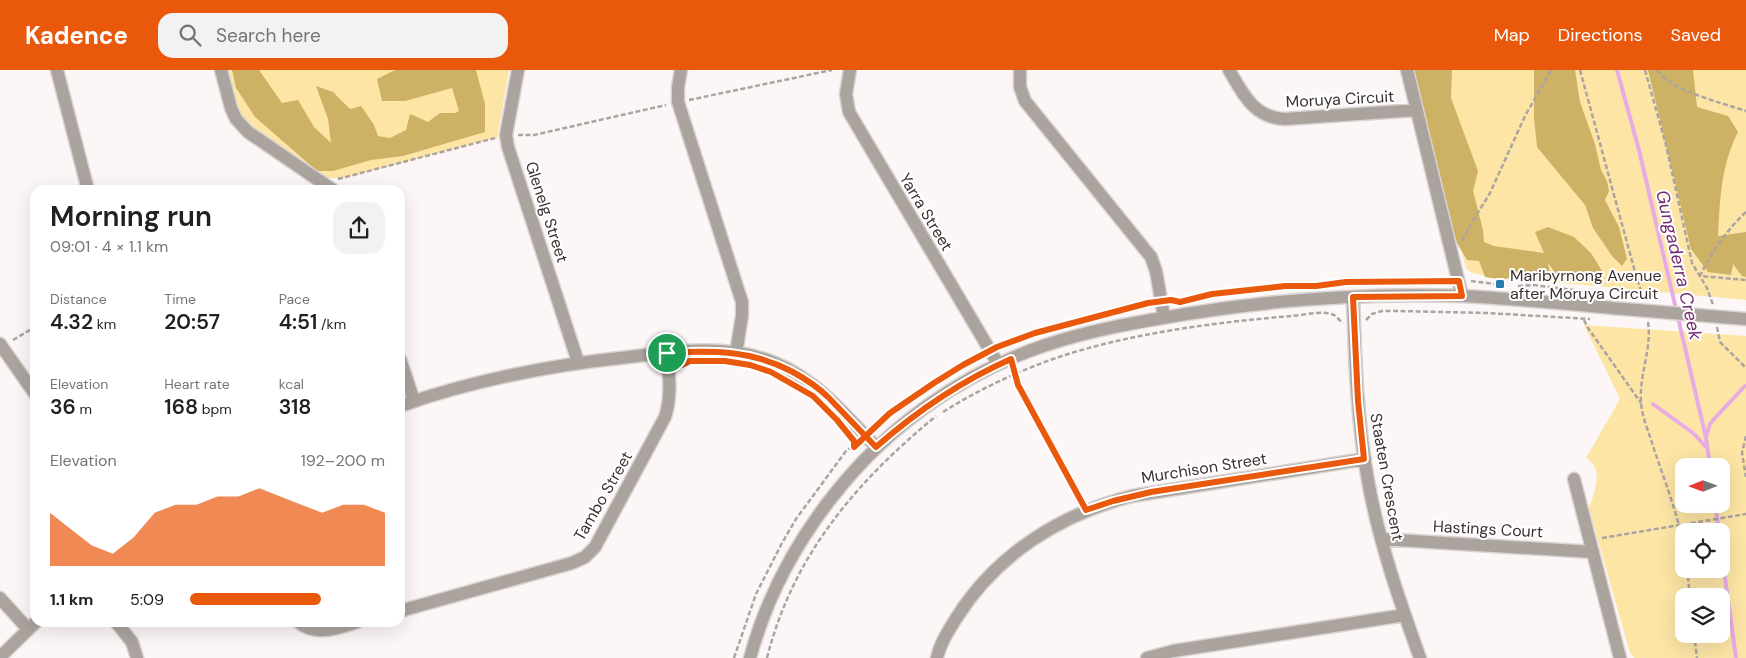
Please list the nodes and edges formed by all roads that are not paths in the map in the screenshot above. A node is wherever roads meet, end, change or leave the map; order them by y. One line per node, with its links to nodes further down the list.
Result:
1 (57, 70): 10 (street)
2 (221, 70): 11 (street)
3 (518, 70): 19 (street, Glenelg Street)
4 (681, 70): 18 (street)
5 (850, 70): 20 (street, Yarra Street)
6 (1020, 70): 14 (street)
7 (1229, 70): 9 (street, Moruya Circuit)
8 (1407, 70): 9 (street, Moruya Circuit)
9 (1417, 110): 12 (street, Moruya Circuit)
10 (87, 185)
11 (326, 185)
12 (1462, 296): 13 (street); 15 (street, bridge)
13 (1353, 297): 14 (street); 26 (street, Staaten Crescent)
14 (1164, 317): 20 (street)
15 (1740, 319)
16 (1, 345): 22 (street)
17 (667, 353): 18 (street); 19 (street); 31 (street, Tambo Street)
18 (736, 353): 25 (street)
19 (578, 362): 23 (street)
20 (998, 364): 25 (street)
21 (405, 373): 23 (street)
22 (30, 387)
23 (414, 401): 24 (street)
24 (405, 404)
25 (876, 447): 40 (street)
26 (1364, 459): 28 (street, Staaten Crescent); 41 (street, Murchison Street)
27 (1574, 479): 29 (street)
28 (1381, 539): 29 (street, Hastings Court); 32 (street, Staaten Crescent)
29 (1591, 546): 44 (street)
30 (0, 598): 33 (street)
31 (405, 610)
32 (1405, 616): 42 (street); 43 (street, Staaten Crescent)
33 (30, 624)
34 (31, 627): 38 (street)
35 (120, 627): 39 (street)
36 (306, 627): 37 (street)
37 (341, 627)
38 (0, 657)
39 (137, 658)
40 (750, 658)
41 (937, 658)
42 (1147, 658)
43 (1420, 658)
44 (1620, 658)

